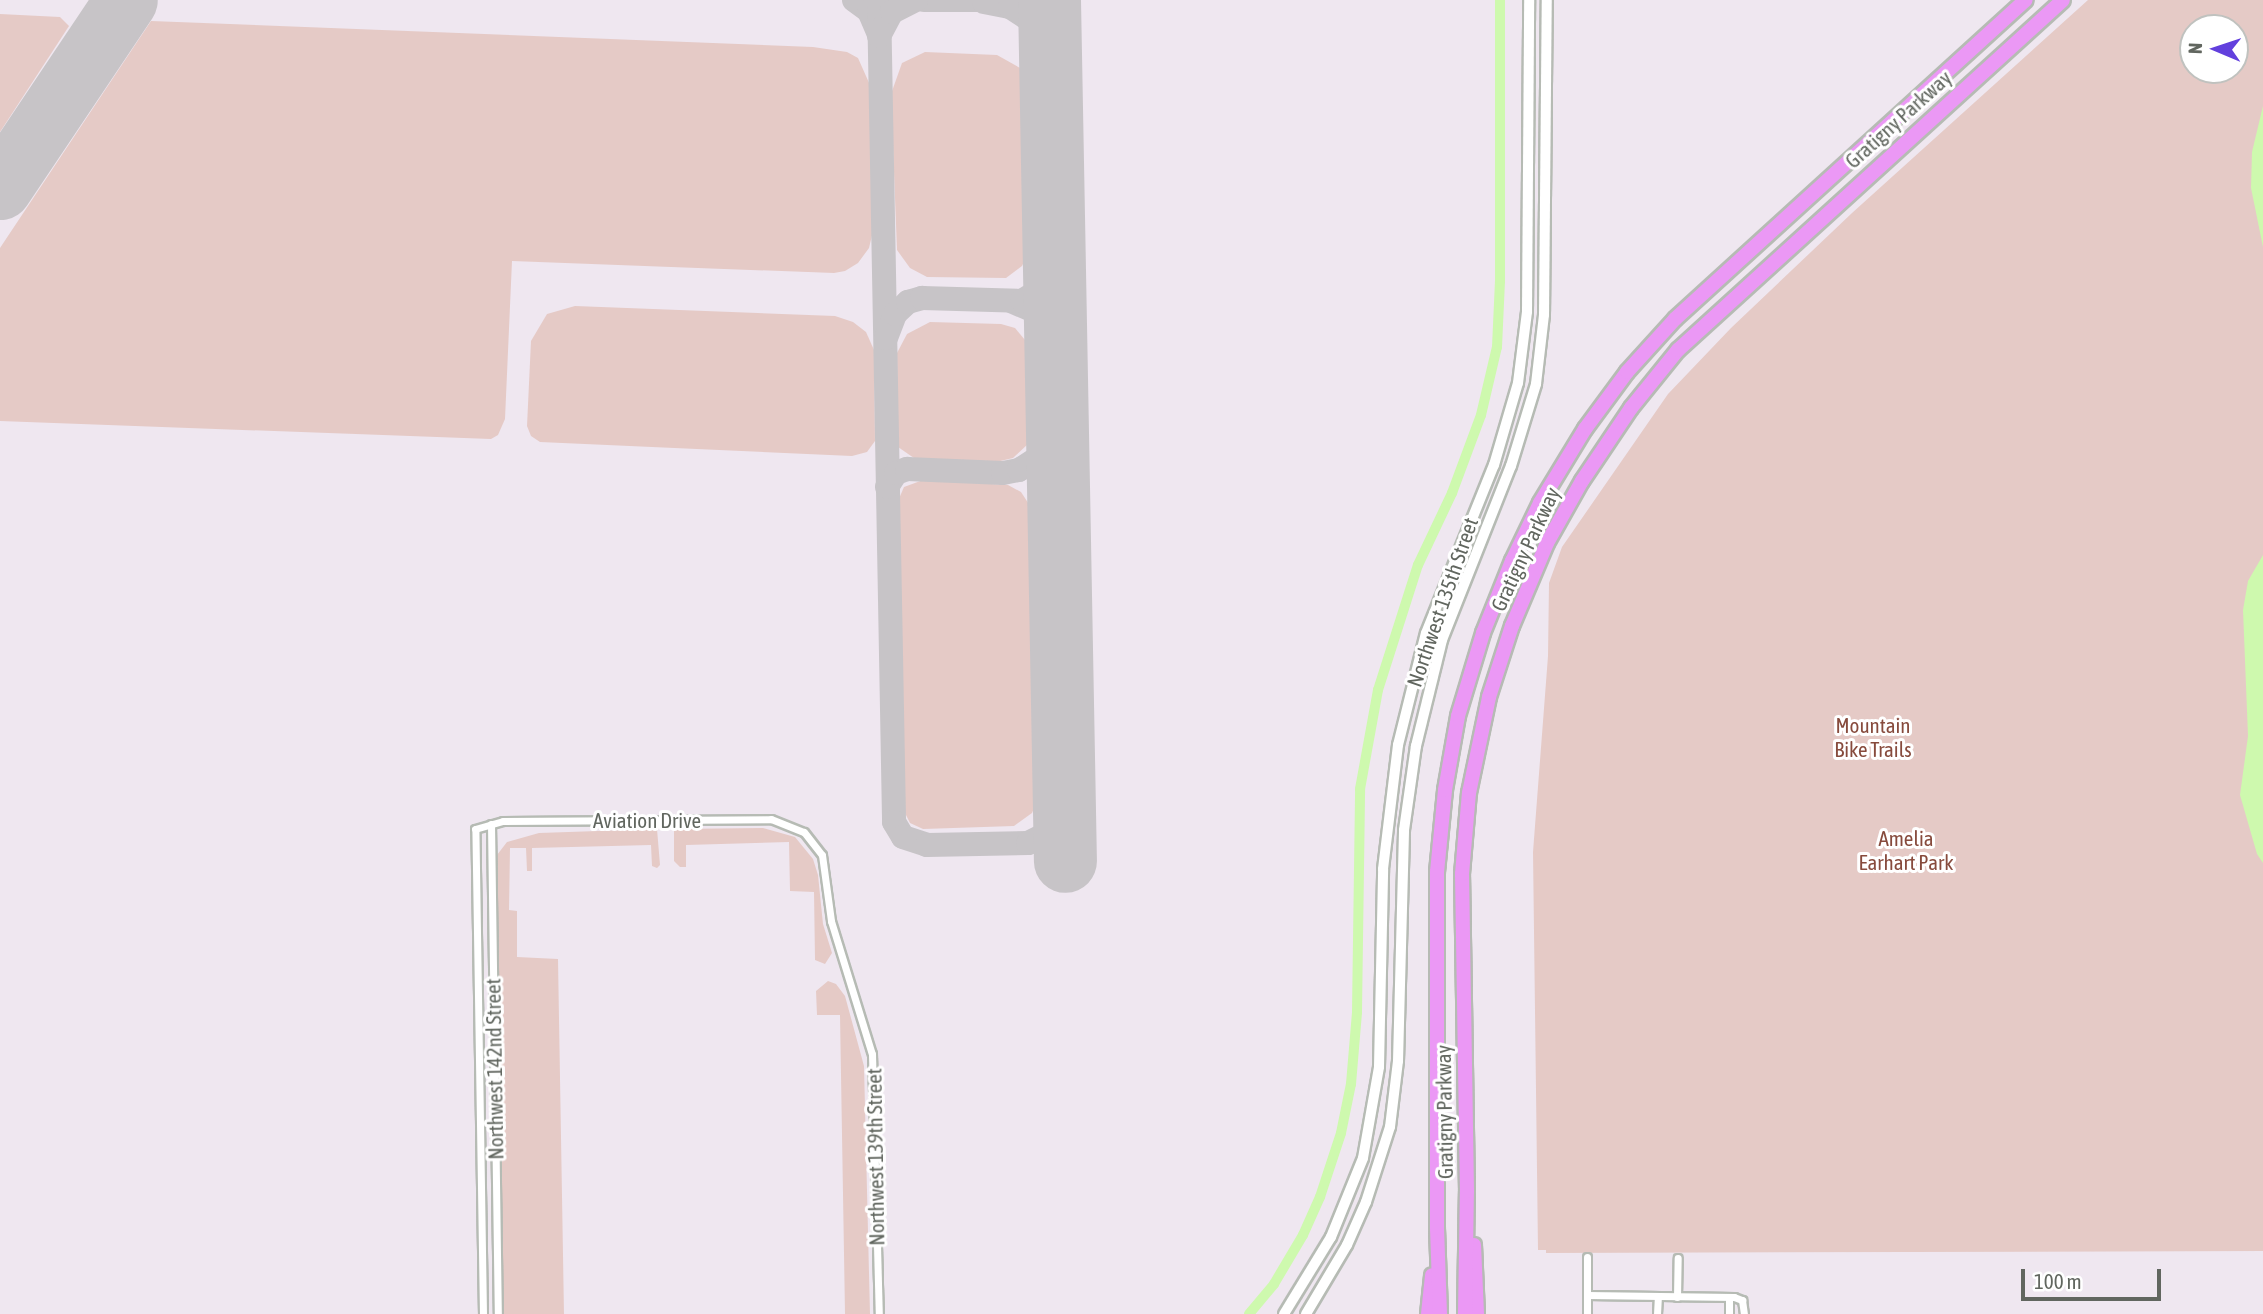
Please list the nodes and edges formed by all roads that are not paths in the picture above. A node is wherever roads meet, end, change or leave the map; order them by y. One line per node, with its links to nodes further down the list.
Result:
1 (1530, 0): 5 (main road, Northwest 135th Street)
2 (1547, 0): 6 (main road, Northwest 135th Street)
3 (2026, 0): 11 (highway, Gratigny Parkway)
4 (2063, 0): 10 (highway, Gratigny Parkway)
5 (1529, 88): 6 (main road); 21 (main road, Northwest 135th Street)
6 (1547, 88): 22 (main road, Northwest 135th Street)
7 (491, 824): 8 (street, Aviation Drive); 9 (street, Aviation Drive); 19 (street, Northwest 142nd Street)
8 (475, 829): 18 (street, Northwest 142nd Street)
9 (814, 842): 20 (street, Northwest 139th Street)
10 (1467, 1191): 25 (highway, Gratigny Parkway); 26 (highway)
11 (1437, 1228): 23 (highway); 24 (highway, Gratigny Parkway)
12 (1587, 1257): 14 (street)
13 (1678, 1258): 16 (street)
14 (1587, 1295): 15 (street); 27 (street)
15 (1657, 1297): 16 (street); 28 (street)
16 (1677, 1297): 17 (street)
17 (1729, 1297): 29 (street); 30 (street)
18 (483, 1314)
19 (498, 1314)
20 (879, 1314)
21 (1284, 1314)
22 (1306, 1314)
23 (1428, 1314)
24 (1440, 1314)
25 (1465, 1314)
26 (1477, 1314)
27 (1587, 1314)
28 (1657, 1314)
29 (1729, 1314)
30 (1744, 1314)

